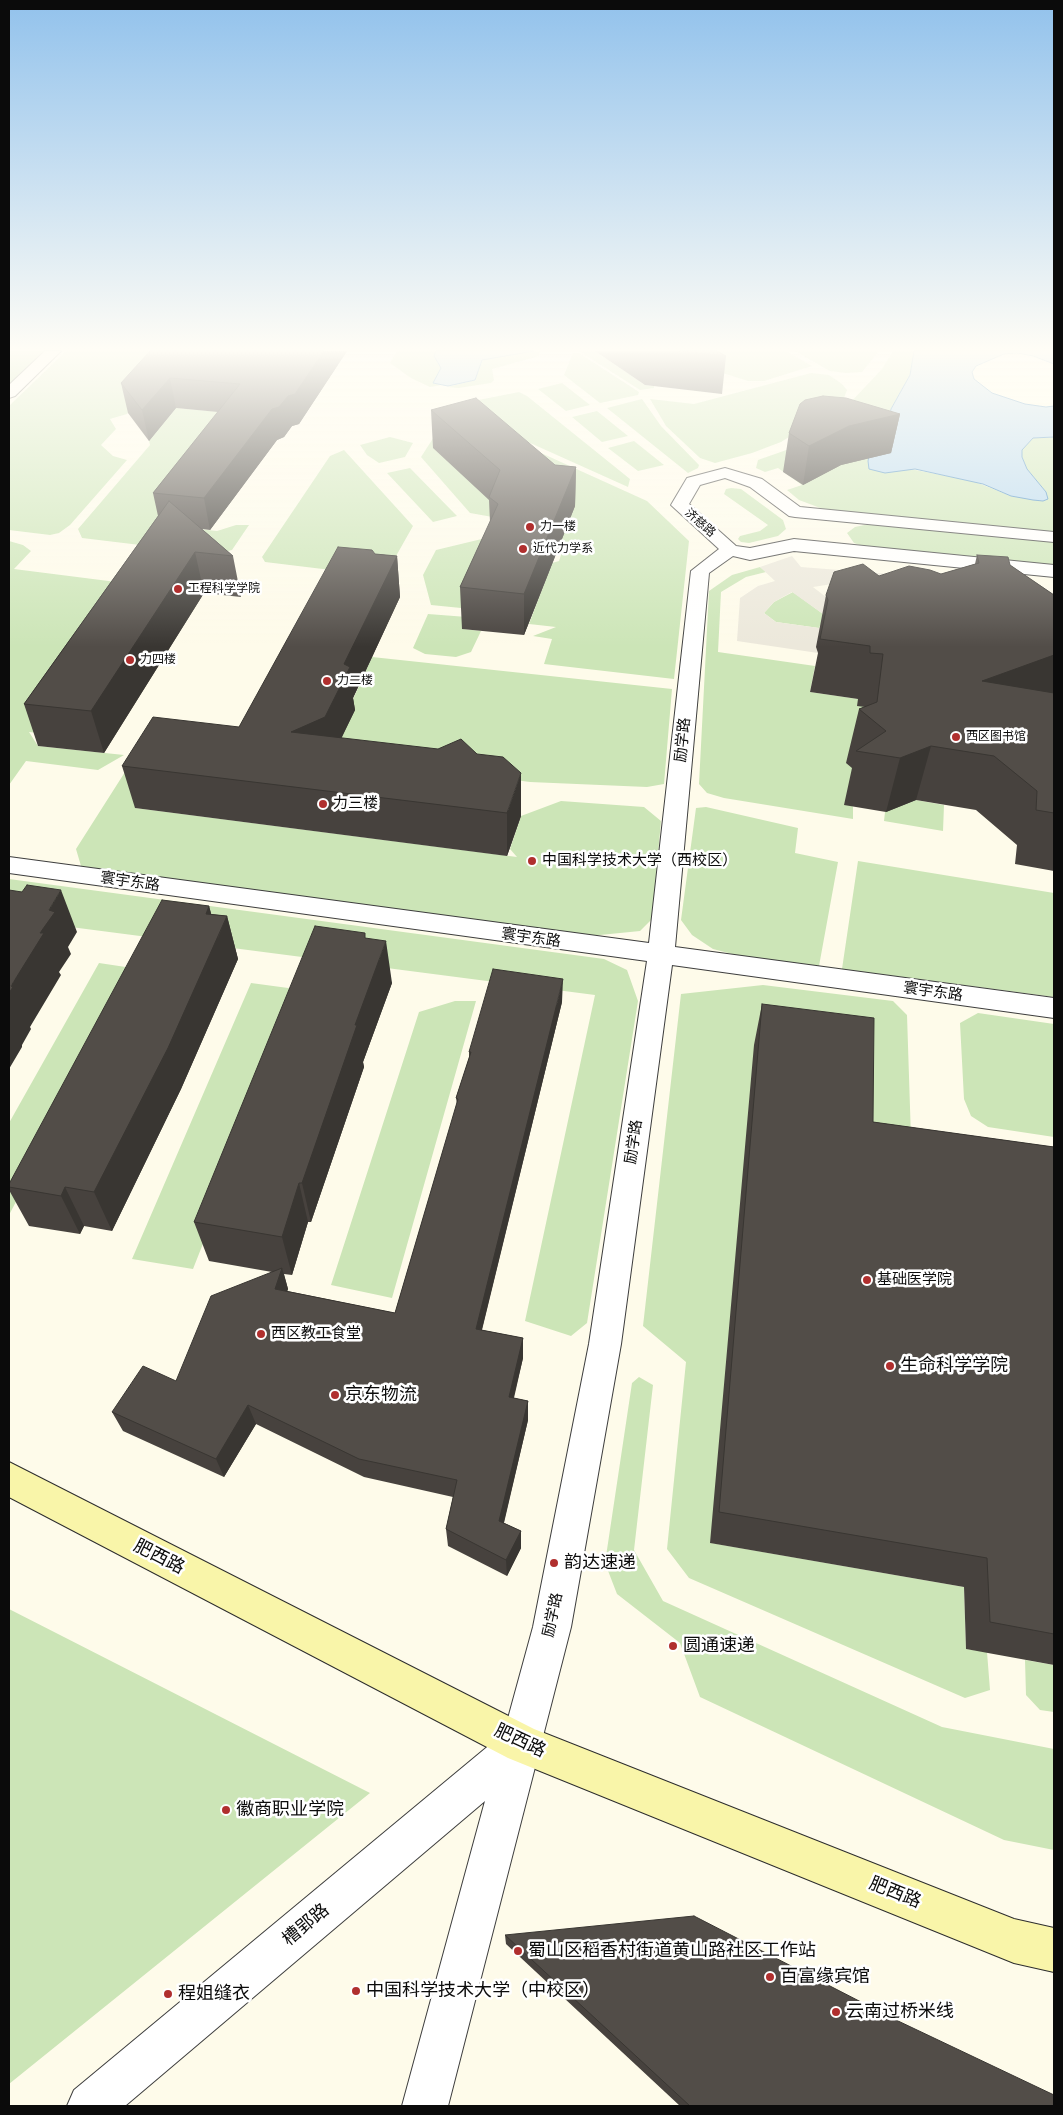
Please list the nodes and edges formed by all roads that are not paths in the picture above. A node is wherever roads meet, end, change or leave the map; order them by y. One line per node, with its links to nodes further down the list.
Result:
1 (796, 512): 2 (street); 3 (street); 4 (street, 济慈路)
2 (1054, 537)
3 (794, 545): 4 (street); 5 (street)
4 (730, 550): 7 (street, 励学路)
5 (1054, 571)
6 (9, 865): 7 (street, 寰宇东路)
7 (661, 956): 8 (street, 寰宇东路); 10 (street, 励学路)
8 (1054, 1008)
9 (9, 1479): 10 (main road, 肥西路)
10 (522, 1744): 11 (main road, 肥西路); 12 (street, 槽郢路); 13 (street, 励学路)
11 (1054, 1950)
12 (90, 2106)
13 (425, 2106)

